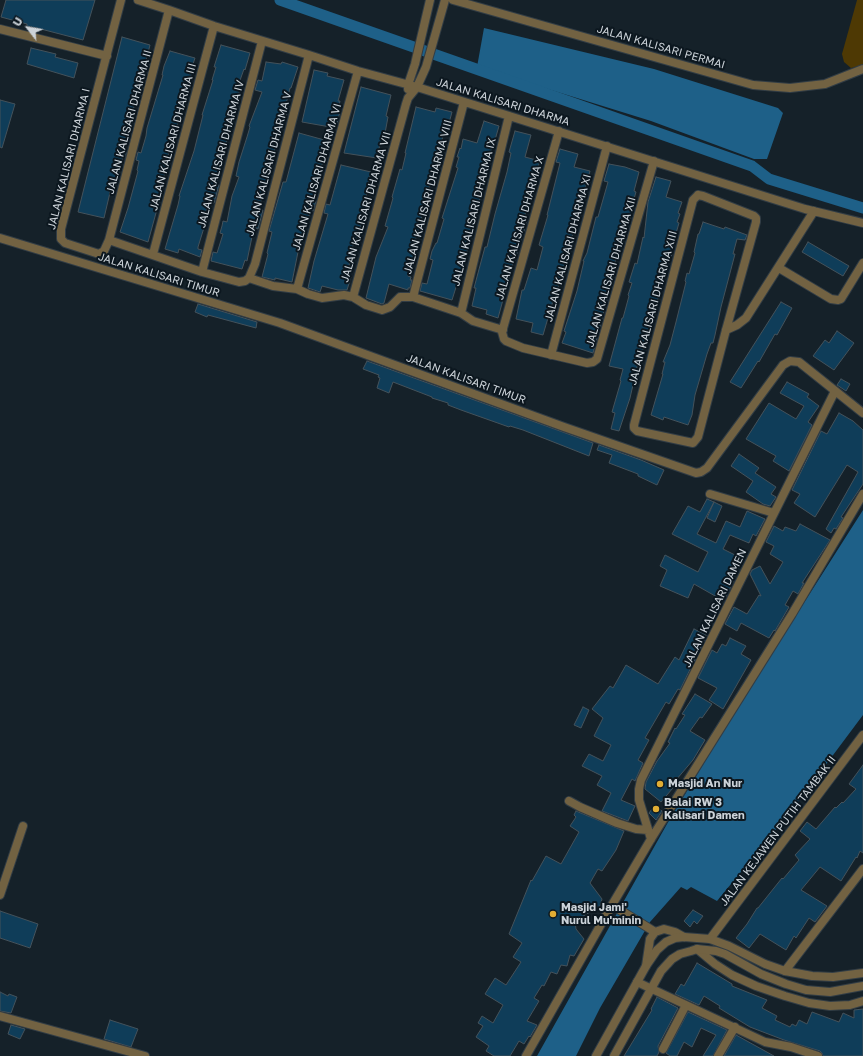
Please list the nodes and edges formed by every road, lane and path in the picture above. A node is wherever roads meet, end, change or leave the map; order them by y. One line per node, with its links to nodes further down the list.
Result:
1 (121, 0): 11 (street, JALAN KALISARI DHARMA I)
2 (138, 0): 6 (street, JALAN KALISARI DHARMA)
3 (430, 0): 14 (street, JALAN KALISARI DHARMA VII)
4 (445, 0): 15 (street, JALAN KALISARI DHARMA VII)
5 (453, 0): 12 (street, JALAN KALISARI PERMAI)
6 (169, 10): 7 (street, JALAN KALISARI DHARMA); 25 (street, JALAN KALISARI DHARMA II)
7 (214, 26): 9 (street, JALAN KALISARI DHARMA); 26 (street, JALAN KALISARI DHARMA III)
8 (0, 29): 11 (street)
9 (262, 41): 10 (street, JALAN KALISARI DHARMA); 29 (street, JALAN KALISARI DHARMA IV)
10 (309, 55): 13 (street, JALAN KALISARI DHARMA); 30 (street, JALAN KALISARI DHARMA V)
11 (107, 56): 25 (street, JALAN KALISARI DHARMA I)
12 (863, 69)
13 (358, 71): 14 (street, JALAN KALISARI DHARMA); 31 (street, JALAN KALISARI DHARMA VI)
14 (408, 85): 15 (street, JALAN KALISARI DHARMA); 16 (street, JALAN KALISARI DHARMA VII)
15 (417, 87): 16 (street, JALAN KALISARI DHARMA VII); 17 (street, JALAN KALISARI DHARMA)
16 (408, 98): 32 (street, JALAN KALISARI DHARMA VII)
17 (464, 102): 18 (street, JALAN KALISARI DHARMA); 33 (street, JALAN KALISARI DHARMA VIII)
18 (510, 116): 19 (street, JALAN KALISARI DHARMA); 34 (street, JALAN KALISARI DHARMA IX)
19 (559, 131): 20 (street, JALAN KALISARI DHARMA); 35 (street, JALAN KALISARI DHARMA X)
20 (607, 146): 21 (street, JALAN KALISARI DHARMA); 37 (street, JALAN KALISARI DHARMA XI)
21 (654, 161): 22 (street, JALAN KALISARI DHARMA); 37 (street, JALAN KALISARI DHARMA XII)
22 (814, 211): 23 (street, JALAN KALISARI DHARMA); 28 (street)
23 (863, 223)
24 (0, 238): 38 (street, JALAN KALISARI TIMUR)
25 (109, 240): 26 (street)
26 (153, 254): 29 (street)
27 (863, 263): 28 (street)
28 (778, 268): 36 (street)
29 (202, 272): 30 (street)
30 (249, 278): 31 (street)
31 (297, 289): 32 (street)
32 (353, 297): 33 (street, JALAN KALISARI DHARMA VII)
33 (413, 297): 34 (street)
34 (461, 313): 35 (street)
35 (503, 330): 37 (street, JALAN KALISARI DHARMA XII)
36 (726, 330): 36 (street, JALAN KALISARI DHARMA XIII)
37 (551, 355)
38 (835, 391): 39 (street, JALAN KALISARI TIMUR); 42 (street, JALAN KALISARI DAMEN)
39 (863, 413)
40 (710, 494): 42 (street)
41 (863, 494): 47 (street)
42 (774, 513): 46 (street, JALAN KALISARI DAMEN)
43 (863, 736): 53 (street, JALAN KEJAWEN PUTIH TAMBAK II)
44 (569, 801): 46 (street)
45 (23, 826): 49 (street)
46 (648, 830): 47 (street, JALAN KALISARI DAMEN)
47 (651, 839): 50 (street)
48 (863, 869): 56 (street)
49 (0, 895)
50 (614, 906): 51 (street); 67 (street)
51 (652, 930): 52 (street); 55 (street)
52 (684, 937): 53 (street); 55 (street)
53 (710, 939): 56 (street)
54 (697, 949): 59 (street); 60 (street); 61 (street)
55 (646, 966): 58 (street)
56 (785, 971): 57 (street)
57 (863, 973)
58 (637, 982): 60 (street); 68 (street)
59 (863, 986)
60 (651, 989): 62 (street); 69 (street)
61 (863, 1001)
62 (686, 1005): 64 (street); 65 (street)
63 (0, 1016): 66 (street)
64 (735, 1027): 70 (street); 71 (street)
65 (662, 1049)
66 (145, 1056)
67 (526, 1056)
68 (596, 1056)
69 (614, 1056)
70 (718, 1056)
71 (818, 1056)

